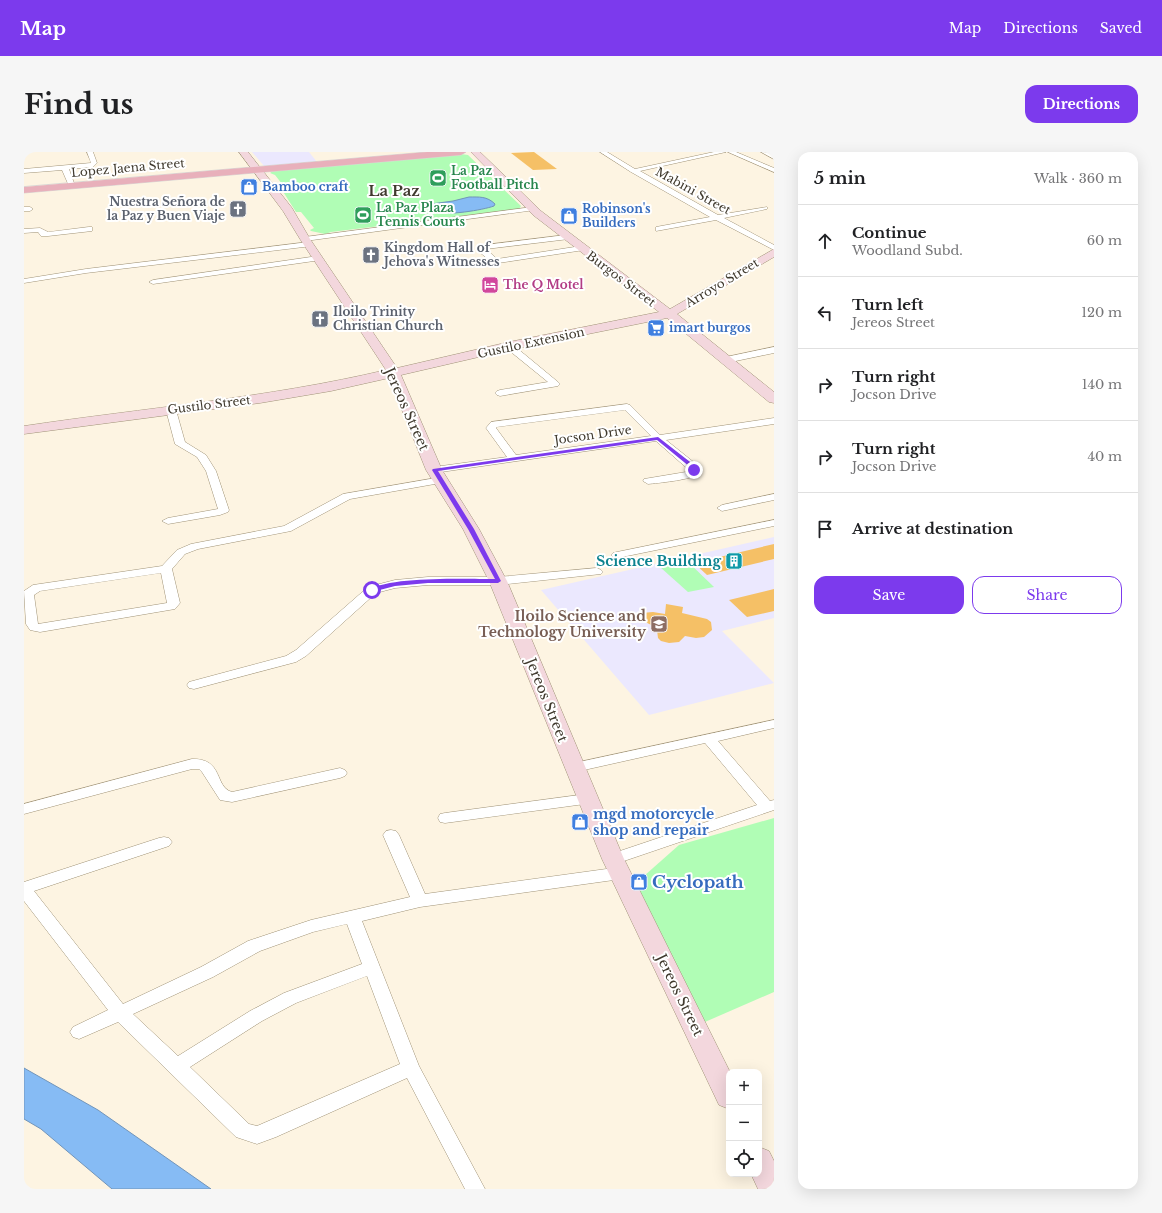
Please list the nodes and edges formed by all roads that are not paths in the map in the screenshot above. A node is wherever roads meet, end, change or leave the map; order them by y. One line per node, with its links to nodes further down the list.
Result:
1 (90, 152): 12 (street)
2 (243, 152): 14 (street, Jereos Street)
3 (462, 152): 14 (main road, Lopez Jaena Street)
4 (475, 152): 20 (street, Burgos Street)
5 (603, 152): 16 (street, Mabini Street)
6 (723, 152): 16 (street)
7 (731, 152): 11 (street)
8 (764, 152): 9 (street)
9 (774, 156)
10 (774, 164): 11 (street)
11 (764, 166): 15 (street)
12 (65, 168): 13 (street); 17 (street)
13 (24, 170)
14 (259, 170): 17 (main road, Lopez Jaena Street); 26 (street, Jereos Street)
15 (774, 170)
16 (633, 171): 21 (street, Mabini Street)
17 (72, 186): 18 (main road, Lopez Jaena Street)
18 (24, 190)
19 (765, 208): 21 (street)
20 (533, 209): 25 (street, Burgos Street); 26 (street)
21 (716, 216): 23 (street); 28 (street, Mabini Street)
22 (89, 229): 24 (street)
23 (659, 229)
24 (24, 231)
25 (566, 237): 27 (street, Burgos Street); 30 (street)
26 (311, 247): 32 (street); 33 (street); 38 (street, Jereos Street)
27 (581, 248): 30 (street); 34 (street, Burgos Street)
28 (774, 248)
29 (774, 252): 34 (street, Arroyo Street)
30 (495, 261): 31 (street)
31 (472, 265)
32 (24, 281)
33 (153, 282)
34 (669, 314): 35 (street, Gustilo Extension); 37 (street, Burgos Street)
35 (509, 346): 38 (street, Gustilo Extension); 39 (street)
36 (774, 350): 37 (street)
37 (726, 360): 40 (street, Burgos Street)
38 (394, 374): 41 (street, Gustilo Street); 46 (street, Jereos Street)
39 (500, 393)
40 (772, 396)
41 (171, 410): 43 (street, Gustilo Street); 50 (street)
42 (774, 421): 44 (street, Jocson Drive)
43 (24, 430)
44 (658, 438): 45 (street, Jocson Drive); 45 (street); 47 (street)
45 (514, 459): 46 (street, Jocson Drive)
46 (438, 475): 53 (street, Jocson Drive); 55 (street, Jereos Street)
47 (648, 481)
48 (774, 498): 49 (street)
49 (722, 508)
50 (168, 521)
51 (774, 523): 52 (street)
52 (617, 555)
53 (166, 569): 53 (street)
54 (597, 572): 55 (street)
55 (498, 581): 56 (street); 59 (street, Jereos Street)
56 (194, 685)
57 (774, 724): 58 (street)
58 (708, 738): 59 (street); 62 (street)
59 (575, 767): 61 (street, Jereos Street)
60 (340, 773): 63 (street)
61 (587, 799): 64 (street); 67 (street, Jereos Street)
62 (770, 806): 67 (street)
63 (24, 809)
64 (445, 818)
65 (391, 835): 69 (street)
66 (164, 842): 68 (street)
67 (617, 866): 69 (street); 76 (street, Jereos Street)
68 (24, 889): 72 (street)
69 (420, 902): 70 (street)
70 (352, 917): 71 (street); 72 (street)
71 (372, 967): 74 (street); 75 (street)
72 (120, 1013): 73 (street); 74 (street)
73 (79, 1032)
74 (177, 1066): 75 (street)
75 (411, 1068): 78 (street)
76 (726, 1091)
77 (762, 1166): 79 (street)
78 (475, 1189)
79 (773, 1189)

